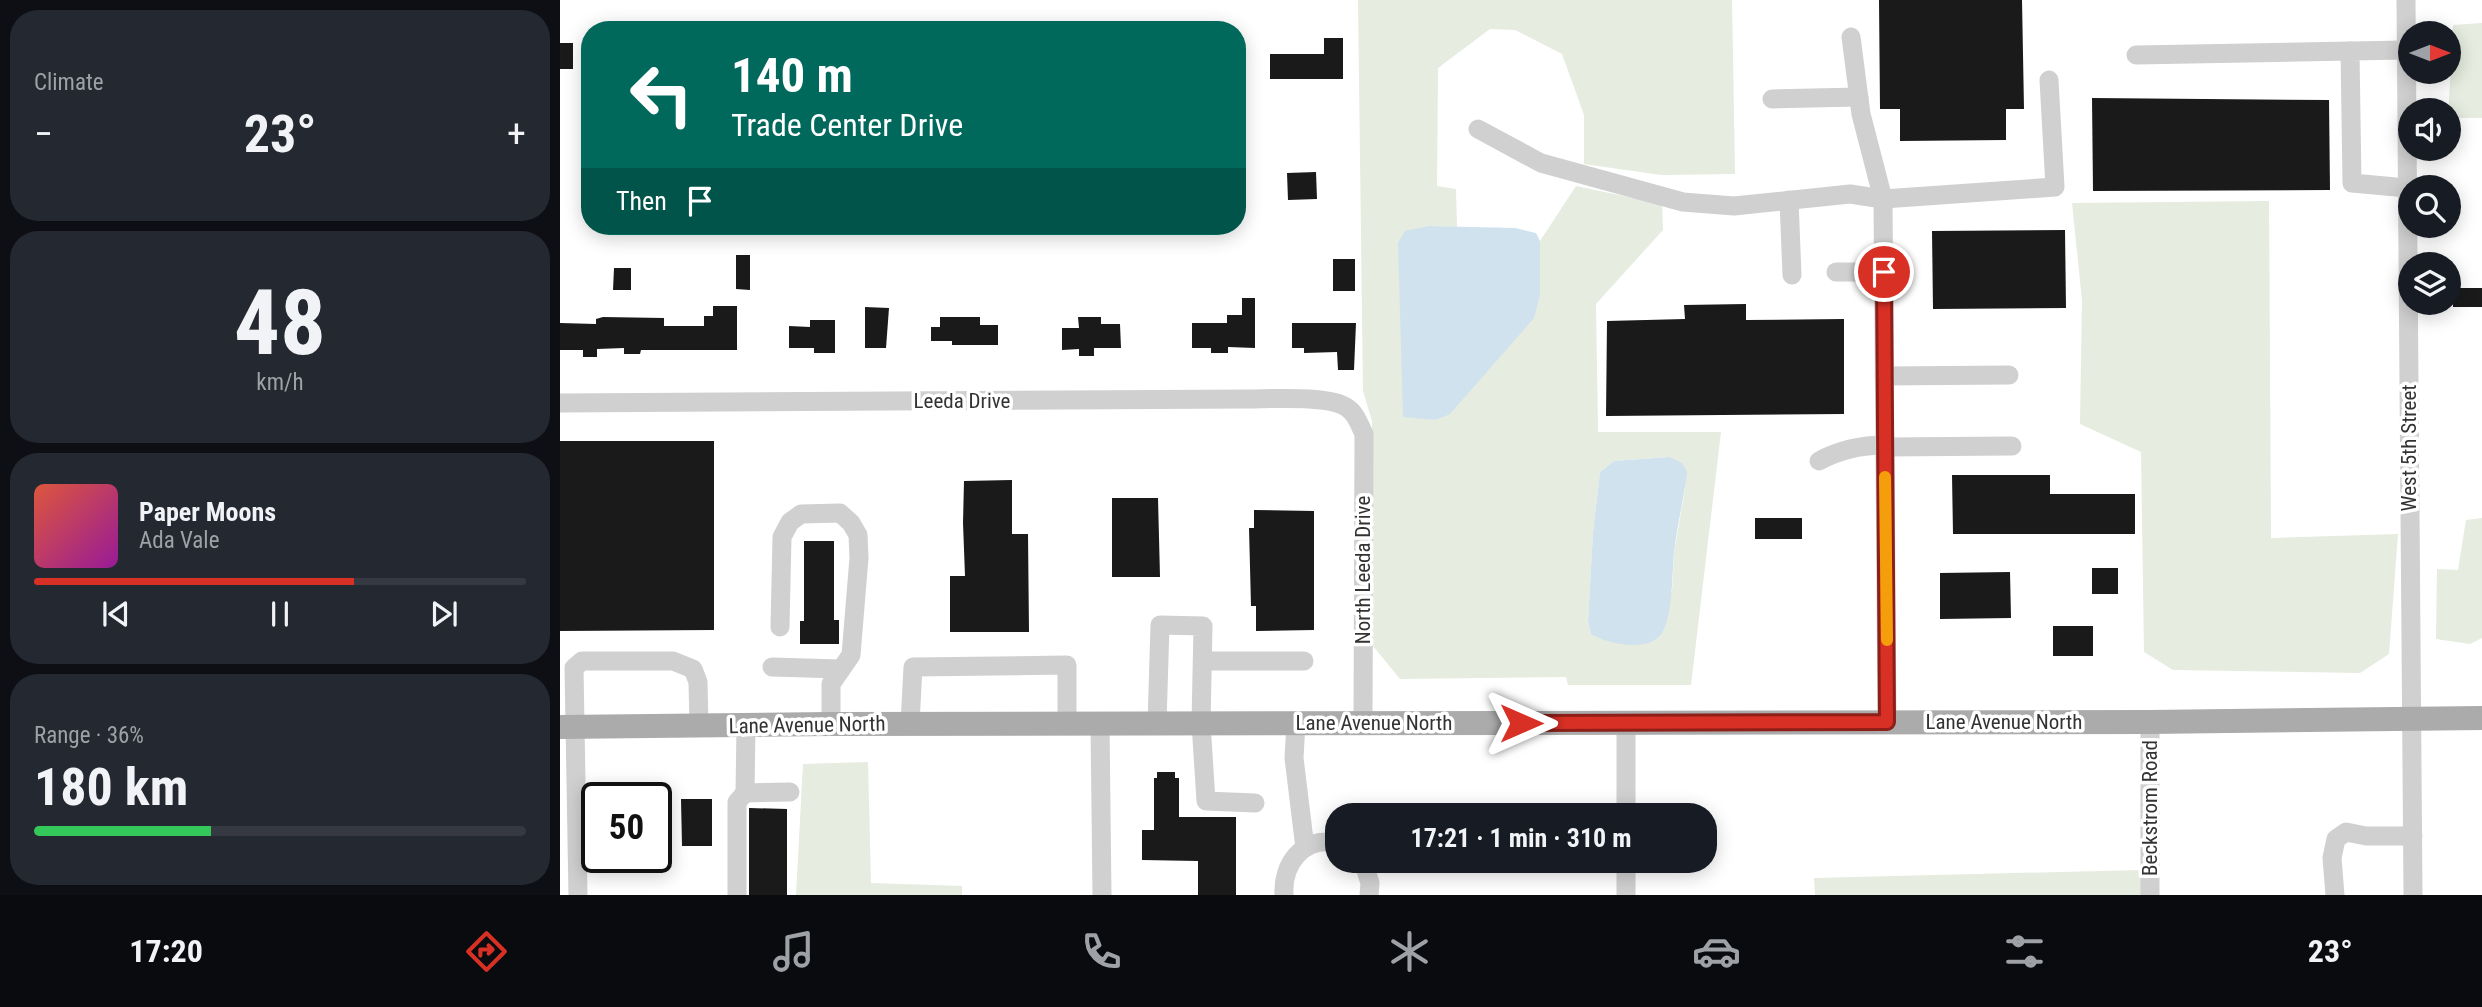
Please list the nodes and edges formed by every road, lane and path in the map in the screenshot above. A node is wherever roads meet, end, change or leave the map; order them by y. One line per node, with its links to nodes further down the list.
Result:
1 (2406, 0): 2 (street, West 5th Street)
2 (2406, 21)
3 (1851, 37): 9 (street)
4 (2398, 50): 5 (street)
5 (2350, 51): 6 (street); 13 (street)
6 (2136, 55)
7 (2049, 80): 14 (street)
8 (2406, 84): 12 (street, West 5th Street)
9 (1859, 97): 10 (street); 14 (street)
10 (1772, 99)
11 (1478, 129): 15 (street)
12 (2407, 175)
13 (2398, 187)
14 (1883, 199): 15 (street); 18 (street)
15 (1788, 200): 19 (street)
16 (2407, 238): 32 (street, West 5th Street)
17 (1836, 272): 18 (street)
18 (1884, 272): 21 (street)
19 (1792, 275)
20 (2009, 375): 21 (street)
21 (1885, 376): 24 (street)
22 (560, 403): 23 (street, Leeda Drive)
23 (1357, 418): 38 (street, North Leeda Drive)
24 (1885, 446): 25 (street); 26 (street); 34 (street)
25 (2012, 446)
26 (1819, 461)
27 (780, 627): 31 (street)
28 (1203, 661): 29 (street); 36 (street); 44 (street)
29 (1304, 661)
30 (772, 667): 31 (street)
31 (840, 669): 40 (street)
32 (2412, 718): 33 (main road, Lane Avenue North); 35 (main road, Lane Avenue North); 53 (street, West 5th Street)
33 (2482, 718)
34 (1887, 722): 35 (main road, Lane Avenue North); 39 (main road, Lane Avenue North)
35 (2150, 722): 64 (street, Beckstrom Road)
36 (1201, 723): 37 (main road, Lane Avenue North); 44 (main road, Lane Avenue North); 51 (street)
37 (1296, 723): 38 (main road, Lane Avenue North); 55 (street)
38 (1363, 723): 39 (main road, Lane Avenue North)
39 (1626, 723): 52 (street)
40 (831, 724): 41 (main road, Lane Avenue North); 46 (main road, Lane Avenue North)
41 (910, 724): 42 (main road, Lane Avenue North); 42 (street)
42 (1066, 724): 43 (main road, Lane Avenue North)
43 (1100, 724): 44 (main road, Lane Avenue North); 60 (street)
44 (1157, 724)
45 (699, 726): 46 (main road, Lane Avenue North); 47 (main road, Lane Avenue North); 47 (street)
46 (746, 726): 49 (street)
47 (567, 727): 50 (street)
48 (790, 792): 49 (street)
49 (745, 793): 59 (street)
50 (568, 796): 58 (street)
51 (1255, 803)
52 (1626, 803)
53 (2413, 836): 65 (street); 66 (street, West 5th Street)
54 (1325, 842): 55 (street)
55 (1305, 848): 61 (street)
56 (1368, 873): 62 (street)
57 (1626, 873): 63 (street)
58 (578, 895)
59 (737, 895)
60 (1102, 895)
61 (1284, 895)
62 (1369, 895)
63 (1626, 895)
64 (2150, 895)
65 (2335, 895)
66 (2413, 895)

